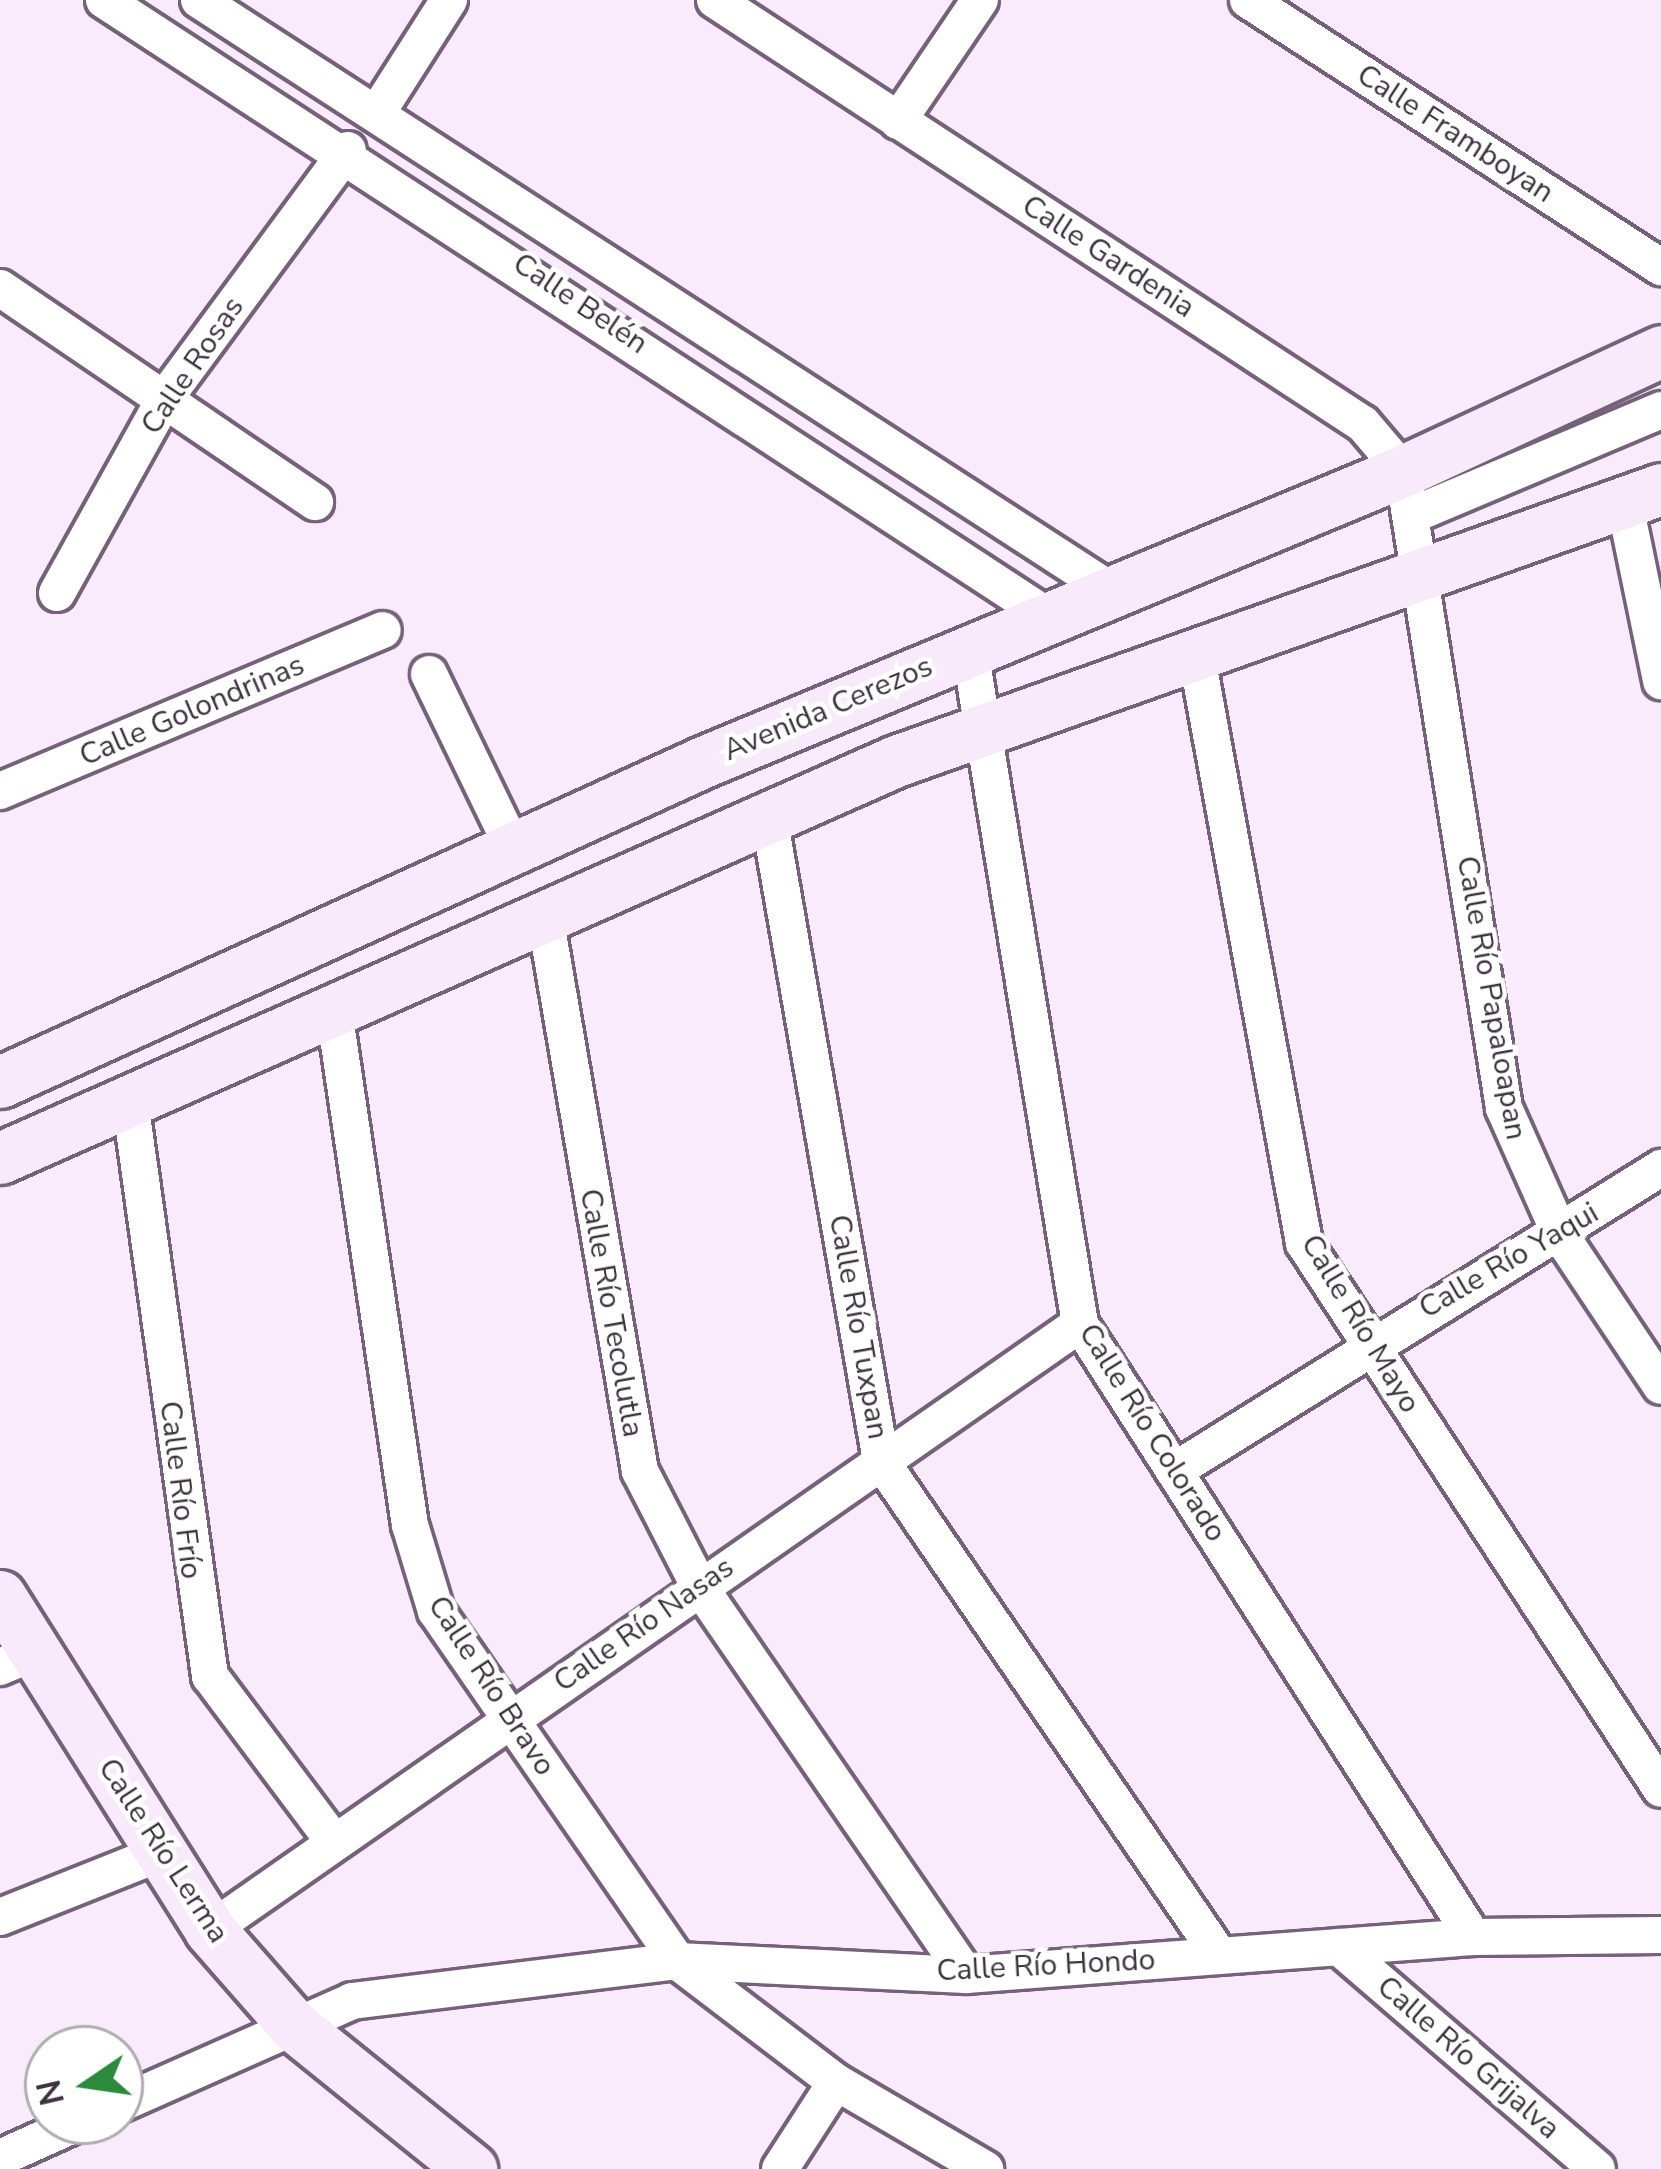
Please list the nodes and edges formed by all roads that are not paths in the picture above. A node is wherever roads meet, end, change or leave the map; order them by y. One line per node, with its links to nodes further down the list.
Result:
1 (104, 0): 9 (street, Calle Belén)
2 (199, 0): 7 (street, Calle Belén)
3 (449, 0): 7 (street)
4 (715, 0): 8 (street, Calle Gardenia)
5 (980, 0): 8 (street)
6 (1248, 0): 10 (street, Calle Framboyan)
7 (377, 113): 19 (street, Calle Belén)
8 (898, 121): 15 (street, Calle Gardenia)
9 (348, 150): 13 (street, Calle Rosas); 21 (street, Calle Belén)
10 (1661, 267)
11 (0, 288): 13 (street)
12 (1661, 351): 15 (street, Avenida Cerezos)
13 (165, 398): 17 (street); 20 (street, Calle Rosas)
14 (1661, 410): 15 (street)
15 (1409, 493): 18 (street); 19 (street, Avenida Cerezos)
16 (1643, 497): 18 (street); 26 (street)
17 (315, 502)
18 (1424, 571): 24 (street); 37 (street, Calle Río Papaloapan)
19 (1112, 591): 21 (street, Avenida Cerezos)
20 (57, 593)
21 (1049, 617): 23 (street, Avenida Cerezos)
22 (383, 630): 28 (street, Calle Golondrinas)
23 (970, 650): 27 (street, Calle Río Colorado); 30 (street, Avenida Cerezos)
24 (1196, 652): 27 (street); 39 (street, Calle Río Mayo)
25 (428, 674): 30 (street)
26 (1661, 681)
27 (988, 729): 29 (street); 38 (street, Calle Río Colorado)
28 (0, 791)
29 (769, 817): 31 (street); 41 (street, Calle Río Tuxpan)
30 (512, 848): 33 (street, Avenida Cerezos)
31 (544, 916): 32 (street); 43 (street, Calle Río Tecolutla)
32 (334, 1010): 34 (street); 46 (street, Calle Río Bravo)
33 (0, 1082)
34 (130, 1101): 35 (street); 48 (street, Calle Río Frío)
35 (0, 1158)
36 (1661, 1168): 37 (street, Calle Río Yaqui)
37 (1561, 1235): 39 (street, Calle Río Yaqui); 40 (street, Calle Río Papaloapan)
38 (1080, 1324): 41 (street, Calle Río Nasas); 42 (street, Calle Río Colorado)
39 (1368, 1342): 42 (street, Calle Río Yaqui); 47 (street, Calle Río Mayo)
40 (1661, 1386)
41 (881, 1461): 43 (street, Calle Río Nasas); 55 (street, Calle Río Tuxpan)
42 (1174, 1471): 52 (street, Calle Río Colorado)
43 (699, 1586): 46 (street, Calle Río Nasas); 57 (street, Calle Río Tecolutla)
44 (0, 1596): 45 (street, Calle Río Lerma)
45 (15, 1660): 49 (street, Calle Río Lerma)
46 (510, 1719): 48 (street, Calle Río Nasas); 56 (street, Calle Río Bravo)
47 (1661, 1789)
48 (331, 1838): 51 (street, Calle Río Nasas)
49 (161, 1853): 50 (street); 51 (street, Calle Río Lerma)
50 (0, 1917)
51 (210, 1930): 58 (street, Calle Río Lerma)
52 (1473, 1936): 53 (street, Calle Río Hondo); 54 (street, Calle Río Hondo)
53 (1661, 1936)
54 (1340, 1947): 55 (street, Calle Río Hondo); 63 (street, Calle Río Grijalva)
55 (1219, 1955): 57 (street, Calle Río Hondo)
56 (677, 1961): 57 (street, Calle Río Hondo); 58 (street, Calle Río Hondo); 59 (street, Calle Río Bravo)
57 (966, 1975)
58 (294, 2026): 60 (street, Calle Río Hondo); 64 (street, Calle Río Lerma)
59 (836, 2082): 65 (street); 66 (street, Calle Río Bravo)
60 (144, 2093)
61 (29, 2145): 62 (street)
62 (0, 2158)
63 (1577, 2162)
64 (471, 2169)
65 (780, 2169)
66 (985, 2169)

